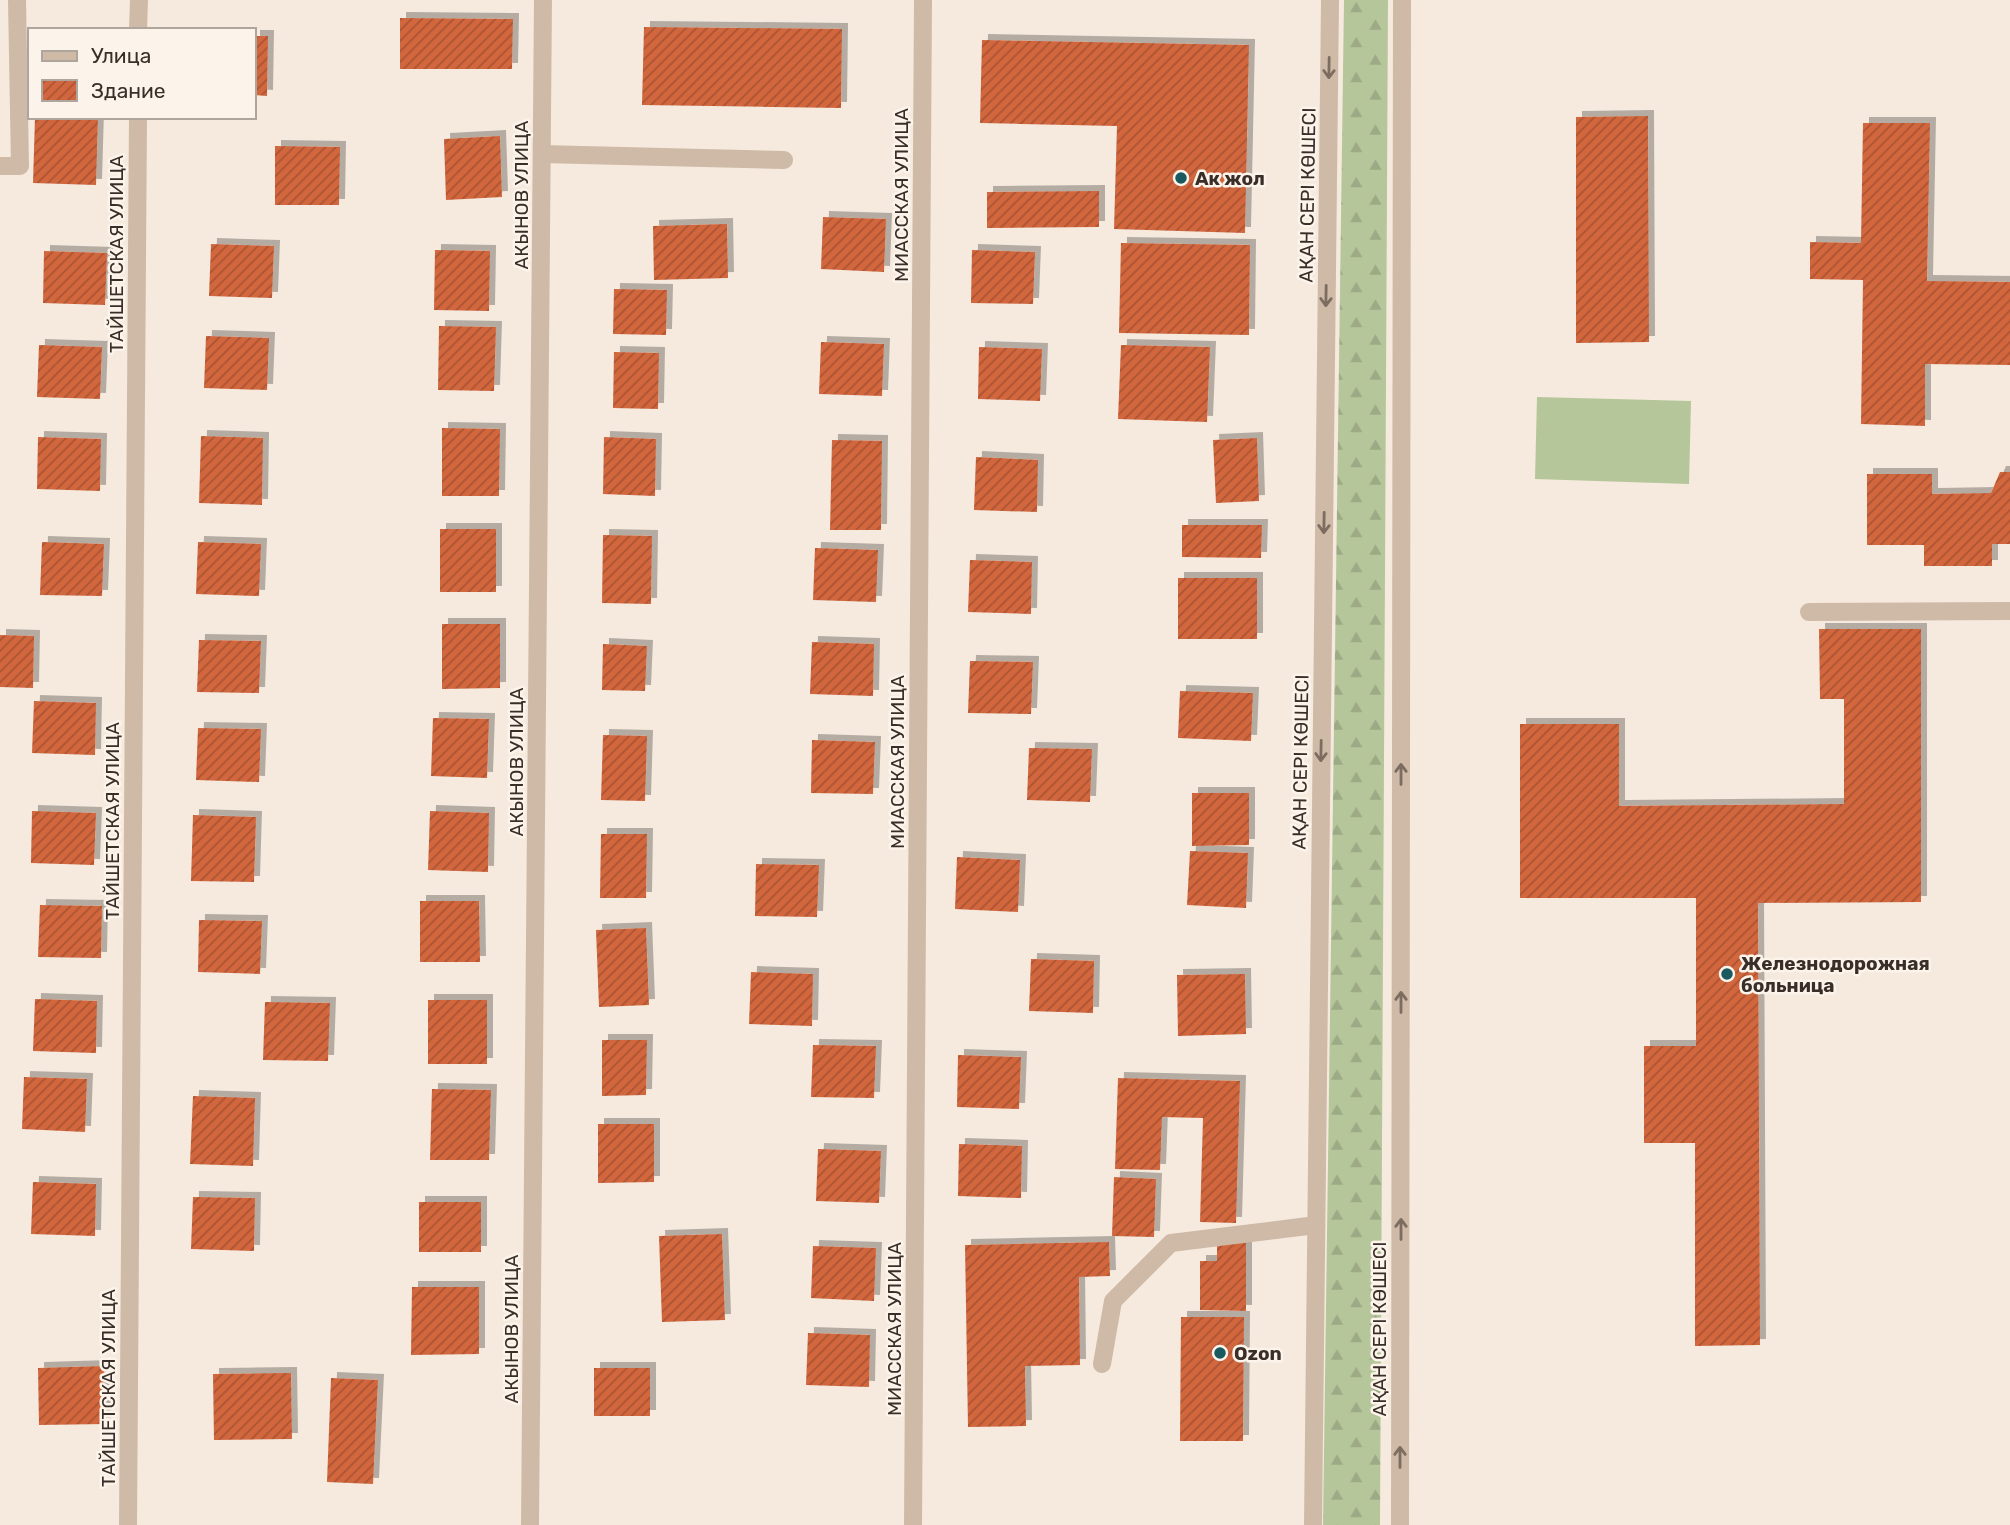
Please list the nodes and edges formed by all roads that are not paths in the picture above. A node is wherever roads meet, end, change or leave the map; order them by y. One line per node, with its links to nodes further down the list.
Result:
1 (139, 0): 7 (street)
2 (543, 0): 9 (street, АКЫНОВ УЛИЦА)
3 (923, 0): 18 (street, МИАССКАЯ УЛИЦА)
4 (1330, 0): 14 (street, АҚАН СЕРІ КӨШЕСІ, one-way to 14)
5 (1402, 0): 20 (street, АҚАН СЕРІ КӨШЕСІ, one-way to 5)
6 (12, 9): 11 (street)
7 (138, 28)
8 (138, 119): 16 (street, ТАЙШЕТСКАЯ УЛИЦА)
9 (542, 154): 10 (street); 17 (street, АКЫНОВ УЛИЦА)
10 (784, 160)
11 (0, 166)
12 (2010, 611): 13 (street)
13 (1809, 612)
14 (1316, 1224): 15 (street); 19 (street, АҚАН СЕРІ КӨШЕСІ)
15 (1102, 1364)
16 (128, 1525)
17 (530, 1525)
18 (913, 1525)
19 (1312, 1525)
20 (1400, 1525)

